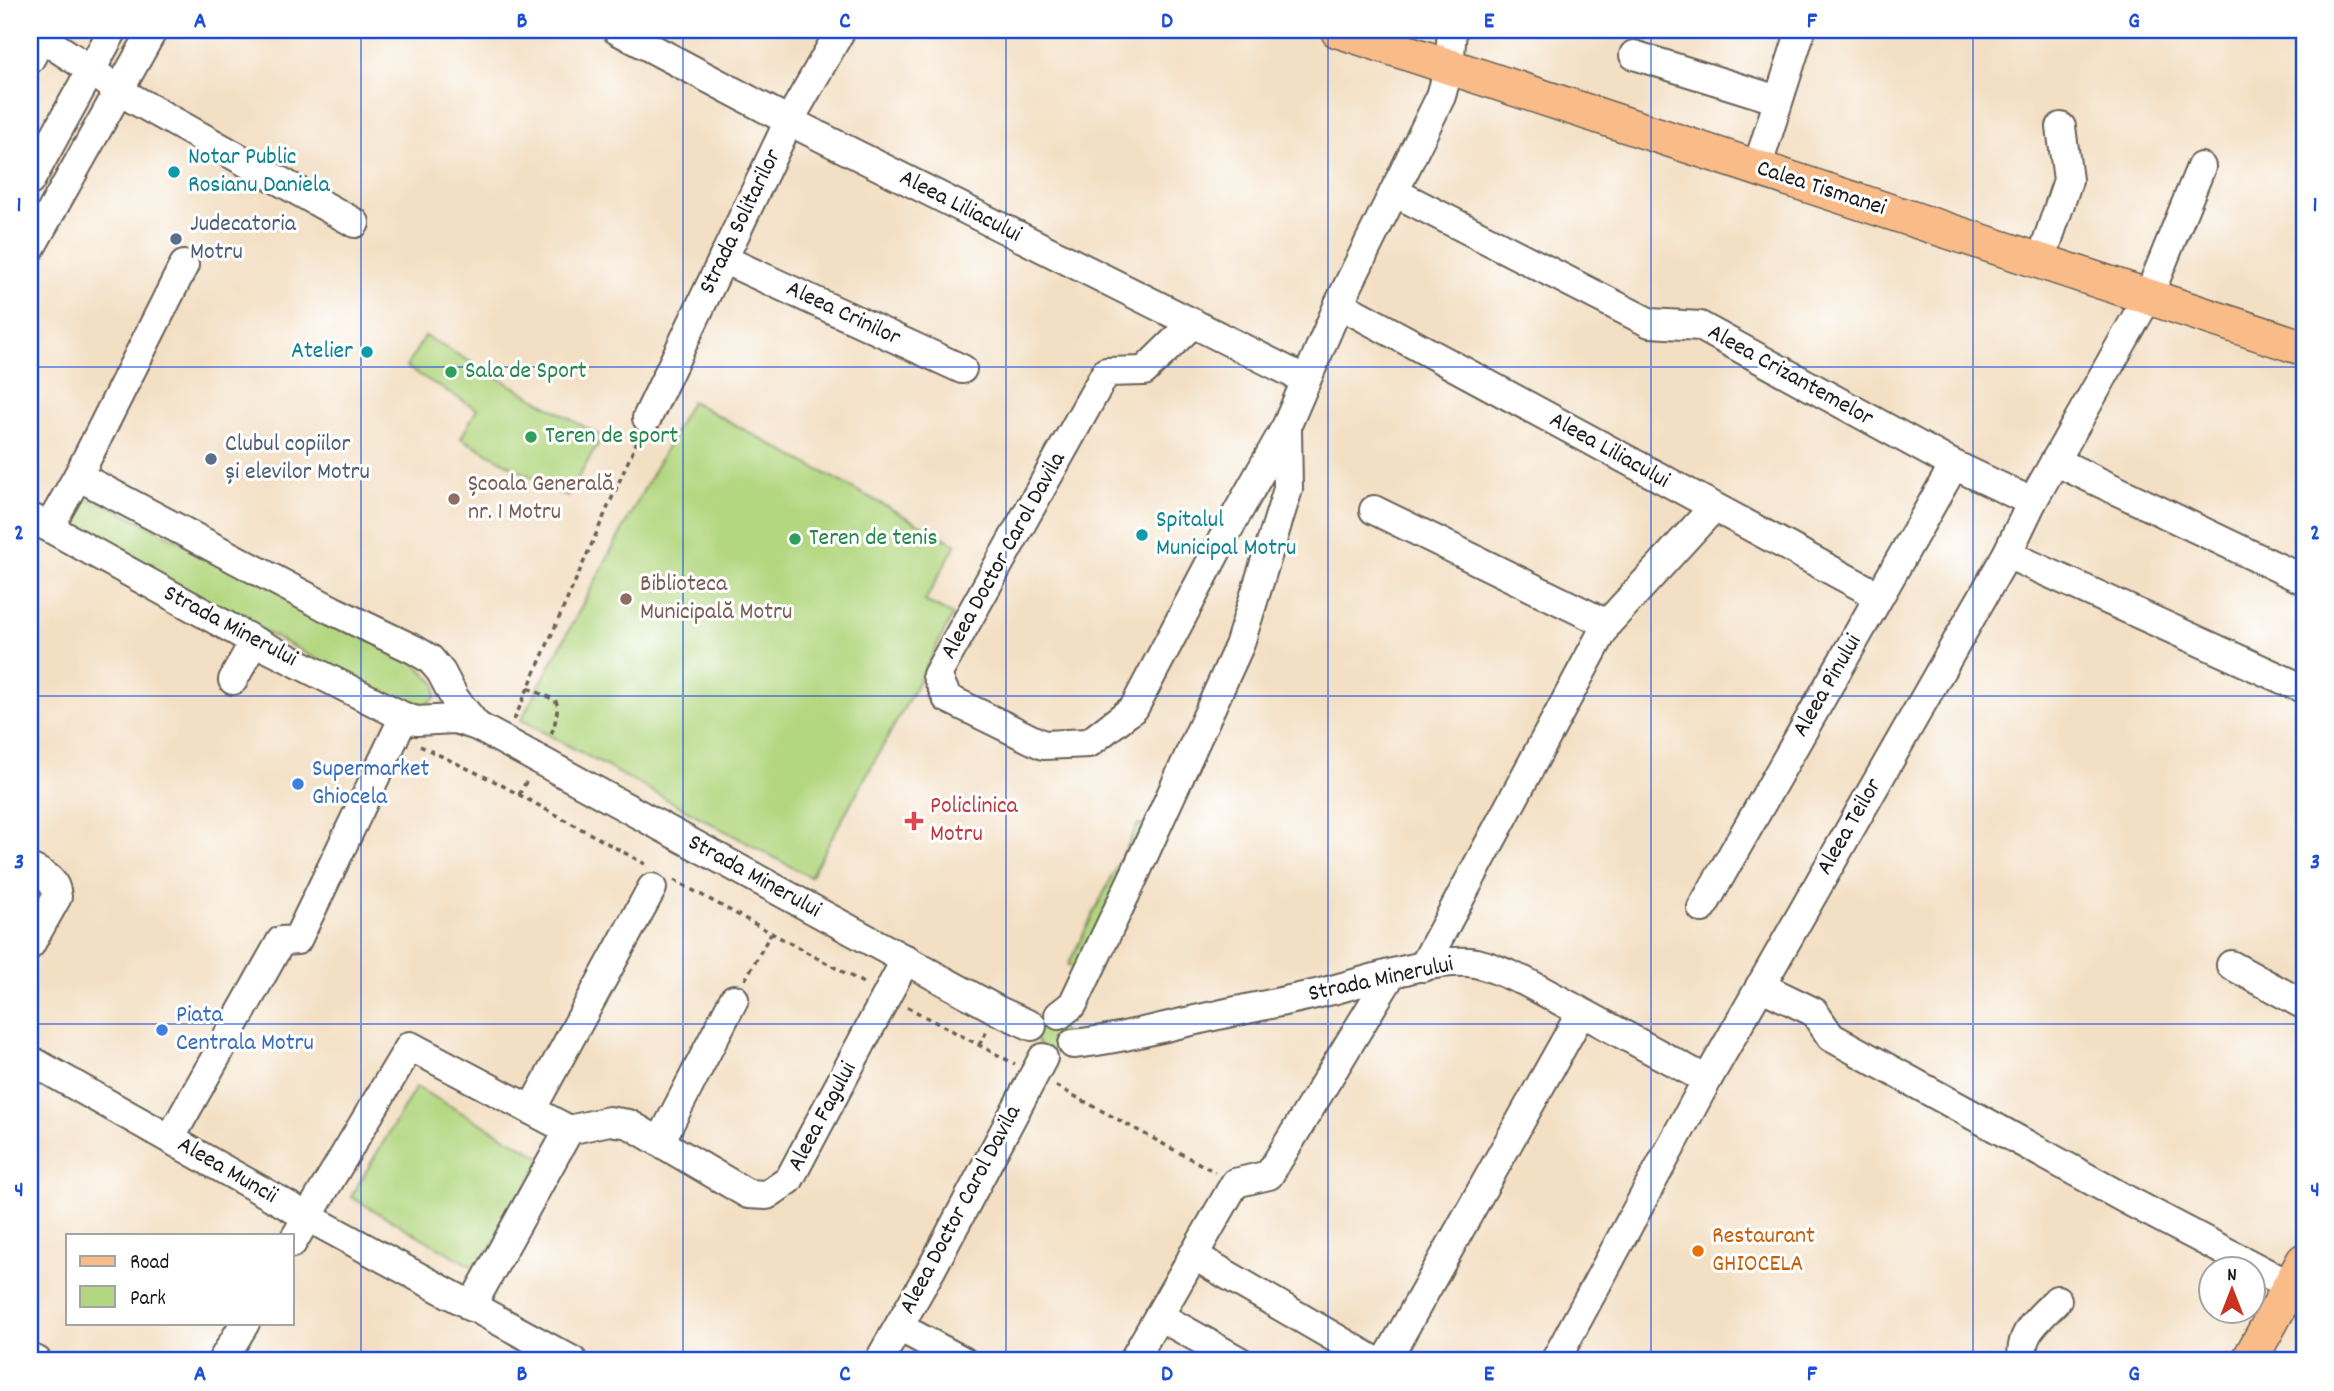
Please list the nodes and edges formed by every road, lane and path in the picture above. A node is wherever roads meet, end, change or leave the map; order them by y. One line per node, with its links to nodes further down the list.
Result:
1 (113, 30): 11 (street)
2 (153, 30): 12 (street)
3 (617, 30): 14 (street, Aleea Liliacului)
4 (841, 30): 14 (street, Strada Solitarilor)
5 (1338, 30): 10 (main road, Calea Tismanei)
6 (1452, 30): 10 (street, Aleea Doctor Carol Davila)
7 (1801, 30): 13 (street)
8 (37, 39): 11 (street)
9 (1634, 55): 13 (street)
10 (1449, 68): 17 (main road, Calea Tismanei); 19 (street, Aleea Doctor Carol Davila)
11 (91, 69): 12 (street); 18 (street)
12 (119, 90): 20 (street); 21 (street)
13 (1778, 100): 17 (street)
14 (789, 121): 22 (street, Strada Solitarilor); 27 (street, Aleea Liliacului)
15 (2061, 127): 23 (street)
16 (2201, 167): 25 (street, Aleea Teilor)
17 (1757, 168): 23 (main road, Calea Tismanei)
18 (30, 181)
19 (1394, 192): 26 (street, Aleea Doctor Carol Davila); 34 (street, Aleea Crizantemelor)
20 (355, 223)
21 (30, 249)
22 (723, 259): 29 (street, Aleea Crinilor); 31 (street, Strada Solitarilor)
23 (2041, 260): 25 (main road, Calea Tismanei)
24 (184, 265): 35 (street)
25 (2149, 295): 28 (main road, Calea Tismanei); 33 (street, Aleea Teilor)
26 (1339, 304): 30 (street, Aleea Doctor Carol Davila); 37 (street, Aleea Liliacului)
27 (1193, 323): 30 (street, Aleea Liliacului); 32 (street, Aleea Doctor Carol Davila)
28 (2304, 348)
29 (962, 369)
30 (1306, 380): 32 (street, Aleea Doctor Carol Davila)
31 (647, 418): 49 (path)
32 (1287, 425): 64 (street, Aleea Doctor Carol Davila)
33 (2056, 461): 36 (street, Aleea Teilor); 41 (street)
34 (1954, 465): 36 (street, Aleea Crizantemelor); 42 (street, Aleea Pinului)
35 (78, 476): 39 (street); 48 (street, Strada Minerului)
36 (2032, 502): 40 (street, Aleea Teilor)
37 (1713, 508): 42 (street, Aleea Liliacului); 43 (street)
38 (1374, 510): 43 (street)
39 (36, 523): 44 (street, Strada Minerului)
40 (2007, 554): 46 (street); 59 (street, Aleea Teilor)
41 (2304, 580)
42 (1879, 596): 52 (street, Aleea Pinului)
43 (1607, 624): 57 (street)
44 (254, 641): 45 (street); 47 (street, Strada Minerului)
45 (233, 680)
46 (2304, 689)
47 (400, 726): 48 (street, Strada Minerului); 51 (path); 72 (street)
48 (477, 726): 49 (street, Strada Minerului)
49 (505, 741): 55 (street, Strada Minerului)
50 (30, 868): 54 (street)
51 (657, 877): 53 (path); 70 (street)
52 (1702, 908)
53 (771, 933): 60 (path); 61 (path)
54 (30, 945)
55 (906, 960): 60 (street, Aleea Fagului); 65 (street, Strada Minerului)
56 (2231, 965): 62 (street)
57 (1423, 967): 58 (street, Strada Minerului); 63 (street, Strada Minerului)
58 (1391, 975): 66 (street, Strada Minerului); 74 (street)
59 (1760, 986): 69 (street, Aleea Teilor); 78 (street)
60 (887, 996): 68 (path); 73 (street, Aleea Fagului)
61 (734, 999): 73 (street)
62 (2304, 1005)
63 (1581, 1013): 69 (street, Strada Minerului); 93 (street)
64 (1059, 1015): 65 (street); 66 (street)
65 (1032, 1026): 68 (street)
66 (1073, 1044): 68 (street)
67 (30, 1060): 72 (street, Aleea Muncii)
68 (1038, 1066): 74 (path); 83 (street, Aleea Doctor Carol Davila)
69 (1707, 1080): 94 (street, Aleea Teilor)
70 (531, 1110): 71 (street); 75 (street)
71 (569, 1130): 73 (street, Aleea Fagului); 80 (street)
72 (170, 1139): 75 (street, Aleea Muncii)
73 (660, 1142)
74 (1235, 1182): 77 (street)
75 (308, 1217): 76 (street); 80 (street, Aleea Muncii)
76 (294, 1240)
77 (1193, 1255): 81 (street); 92 (street)
78 (2297, 1273): 96 (main road)
79 (2057, 1300): 95 (street)
80 (471, 1307): 87 (street, Aleea Muncii)
81 (1159, 1316): 90 (street); 91 (street)
82 (244, 1324): 86 (street)
83 (899, 1327): 88 (street, Aleea Doctor Carol Davila); 89 (street)
84 (30, 1358): 85 (street)
85 (37, 1361)
86 (222, 1361)
87 (573, 1361)
88 (879, 1361)
89 (963, 1361)
90 (1133, 1361)
91 (1239, 1361)
92 (1375, 1361)
93 (1386, 1361)
94 (1555, 1361)
95 (2023, 1361)
96 (2249, 1361)

